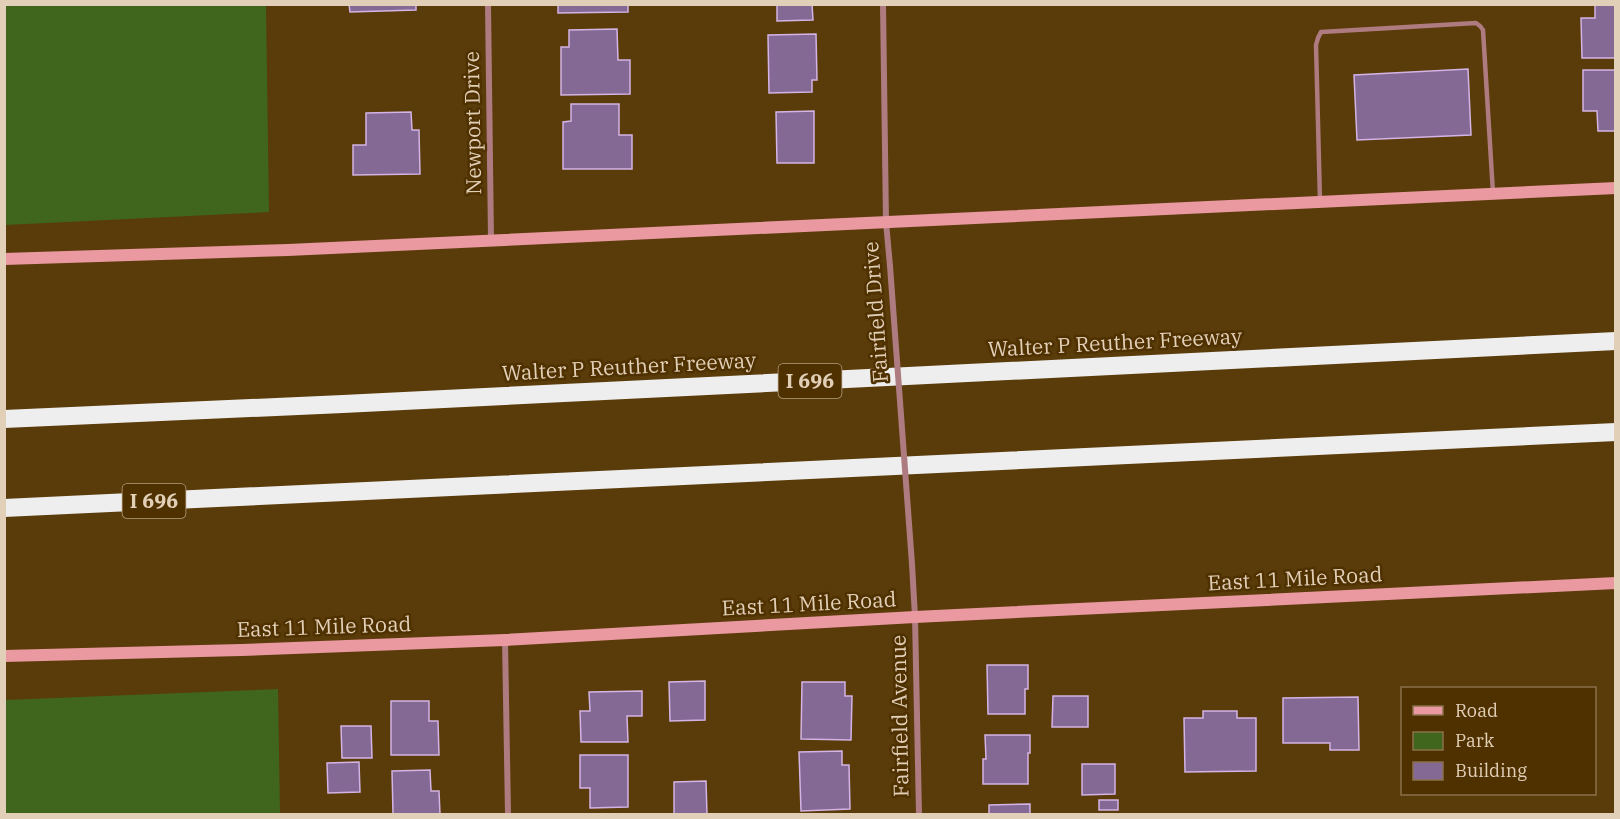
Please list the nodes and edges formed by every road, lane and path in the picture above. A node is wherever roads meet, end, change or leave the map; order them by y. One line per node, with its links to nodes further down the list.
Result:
1 (488, 4): 7 (street, Newport Drive)
2 (883, 4): 6 (street, Fairfield Drive)
3 (1616, 188): 4 (main road)
4 (1493, 194): 5 (main road); 5 (lane)
5 (1320, 201): 6 (main road)
6 (886, 222): 7 (main road); 14 (street, Fairfield Drive, bridge)
7 (491, 240): 8 (main road)
8 (4, 259)
9 (1616, 341): 10 (highway, Walter P Reuther Freeway / I 696)
10 (4, 419)
11 (1616, 432): 12 (highway, I 696)
12 (4, 508)
13 (1616, 583): 14 (main road, East 11 Mile Road)
14 (915, 617): 15 (main road, East 11 Mile Road); 18 (street, Fairfield Avenue)
15 (505, 640): 16 (main road, East 11 Mile Road); 17 (street)
16 (4, 656)
17 (508, 814)
18 (919, 814)

